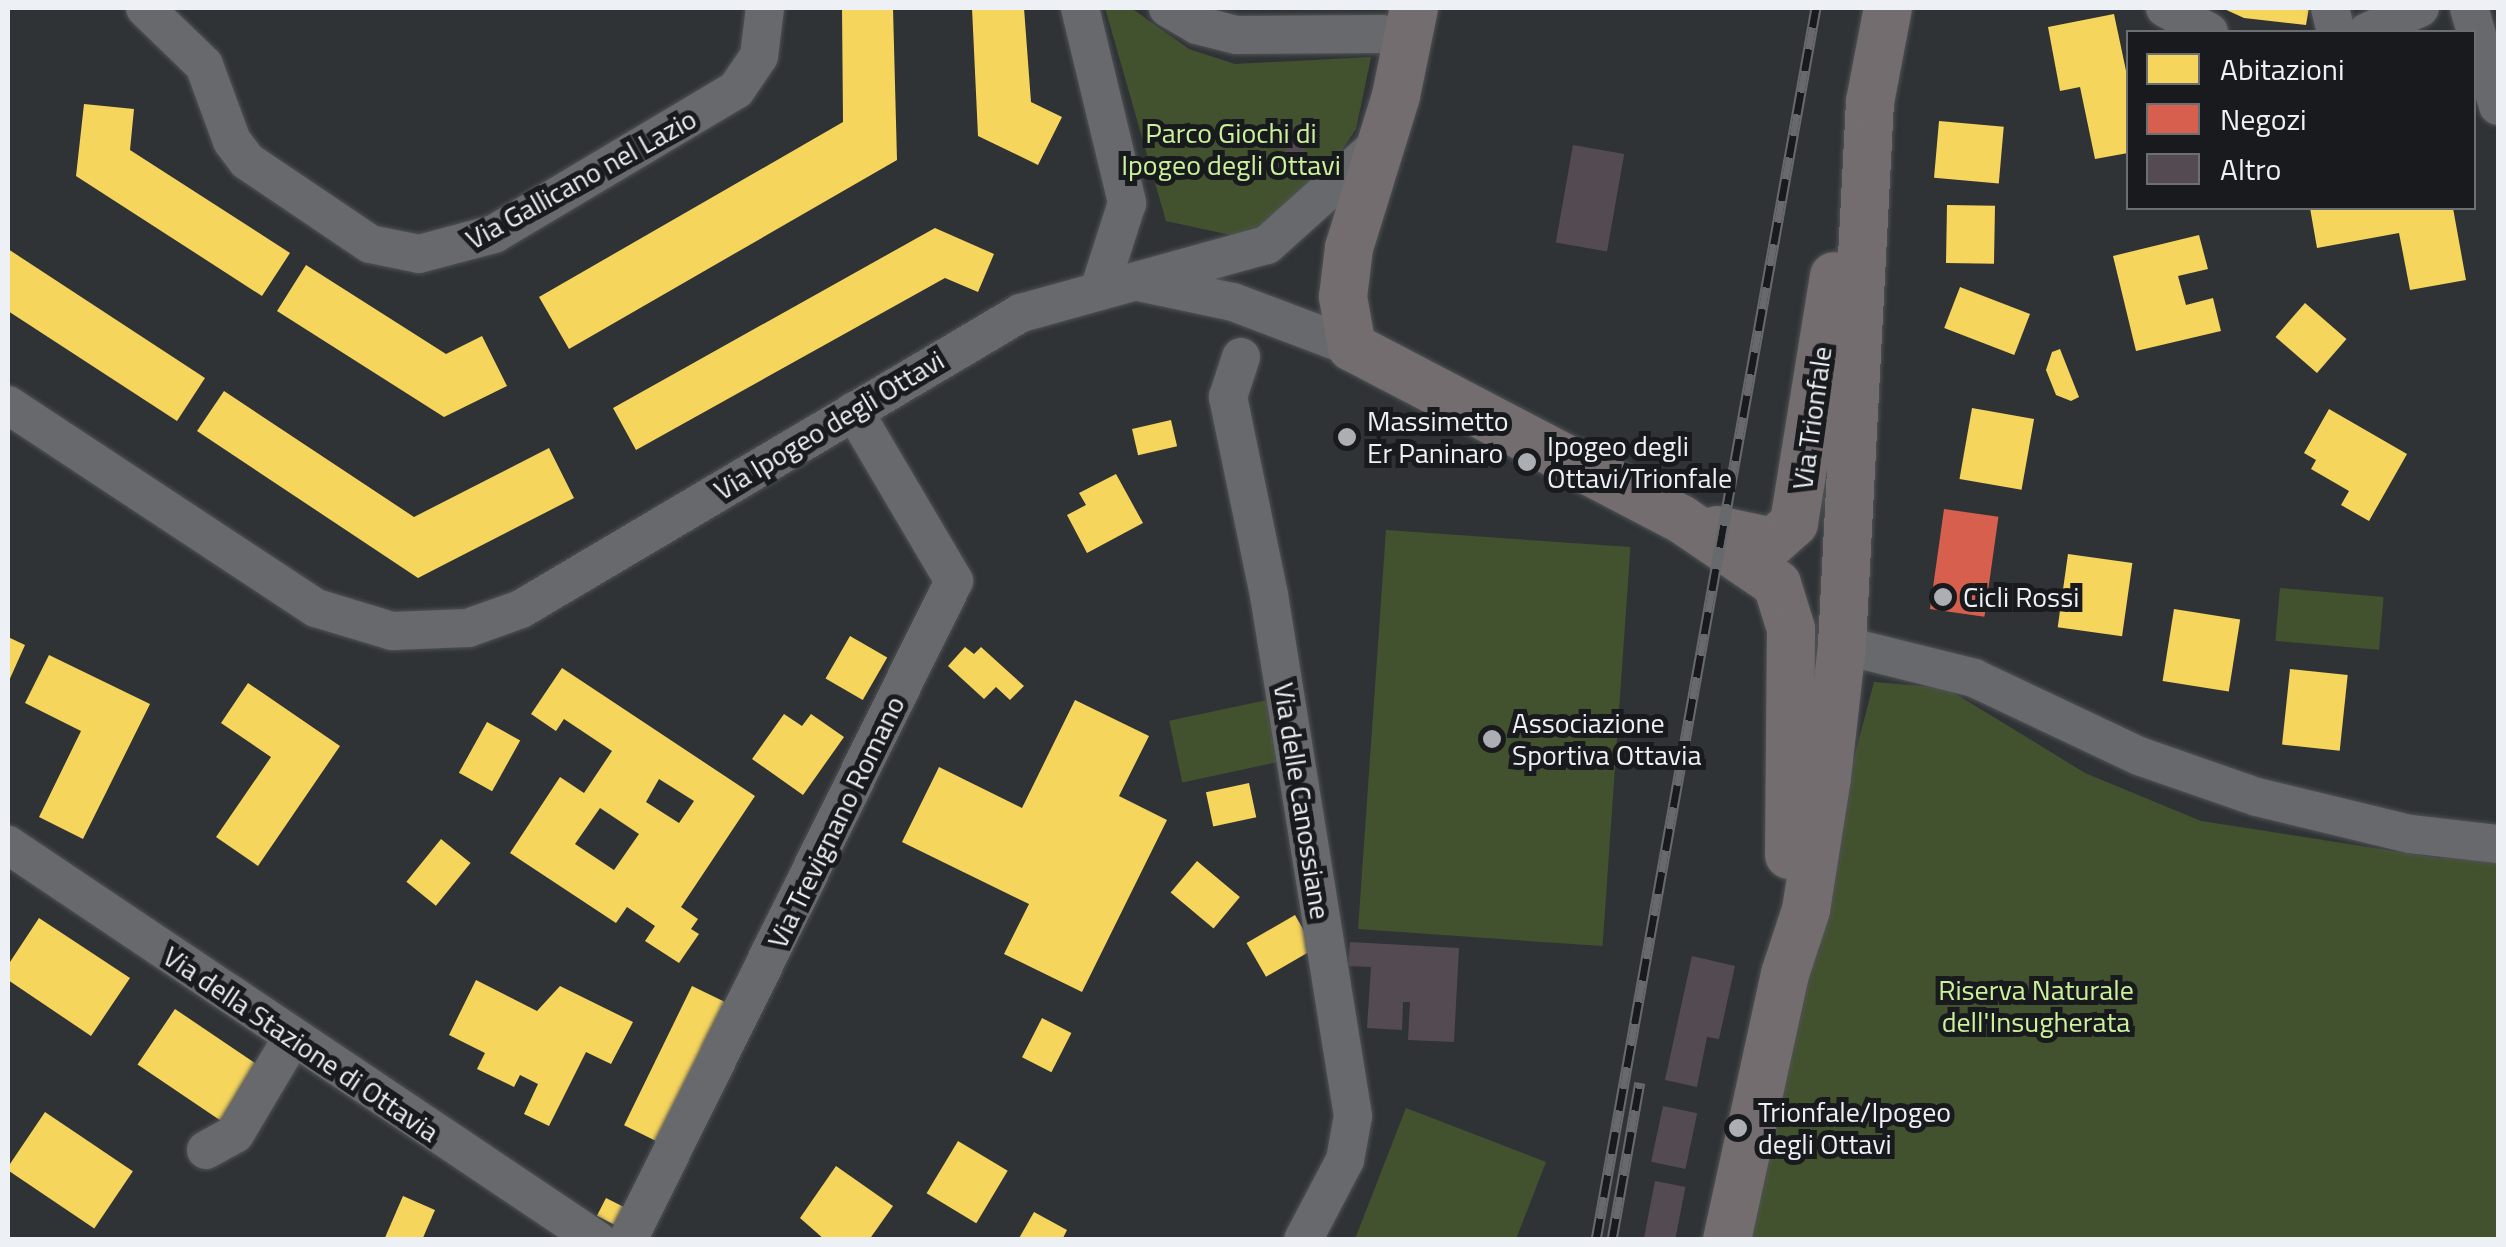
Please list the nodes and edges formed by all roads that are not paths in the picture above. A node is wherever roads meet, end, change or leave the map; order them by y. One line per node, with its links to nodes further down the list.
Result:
1 (145, 8): 2 (street, Via Gallicano nel Lazio)
2 (765, 8)
3 (1080, 8): 15 (street)
4 (1168, 8): 9 (street)
5 (1888, 8): 12 (main road, Via Trionfale)
6 (2165, 8): 10 (street)
7 (2420, 8): 11 (street)
8 (2470, 8): 13 (street)
9 (1398, 21): 14 (main road)
10 (2205, 30)
11 (2370, 30)
12 (1870, 102): 20 (main road, Via Trionfale); 21 (main road, Via Trionfale)
13 (2498, 106)
14 (1378, 145): 15 (street); 16 (main road)
15 (1113, 283): 16 (street, Via Ipogeo degli Ottavi); 19 (street, Via Ipogeo degli Ottavi)
16 (1352, 347): 20 (main road, Via Ipogeo degli Ottavi)
17 (1240, 357): 29 (street, Via delle Canossiane)
18 (8, 405): 19 (street, Via Ipogeo degli Ottavi)
19 (854, 411): 28 (street, Via Trevignano Romano)
20 (1681, 518): 24 (main road, Via Trionfale)
21 (1842, 645): 22 (street); 24 (main road, Via Trionfale)
22 (2498, 844)
23 (8, 845): 25 (street, Via della Stazione di Ottavia)
24 (1785, 974): 30 (main road, Via Trionfale)
25 (292, 1038): 26 (street); 27 (street, Via della Stazione di Ottavia)
26 (206, 1150)
27 (576, 1234)
28 (628, 1240)
29 (1303, 1240)
30 (1727, 1240)

